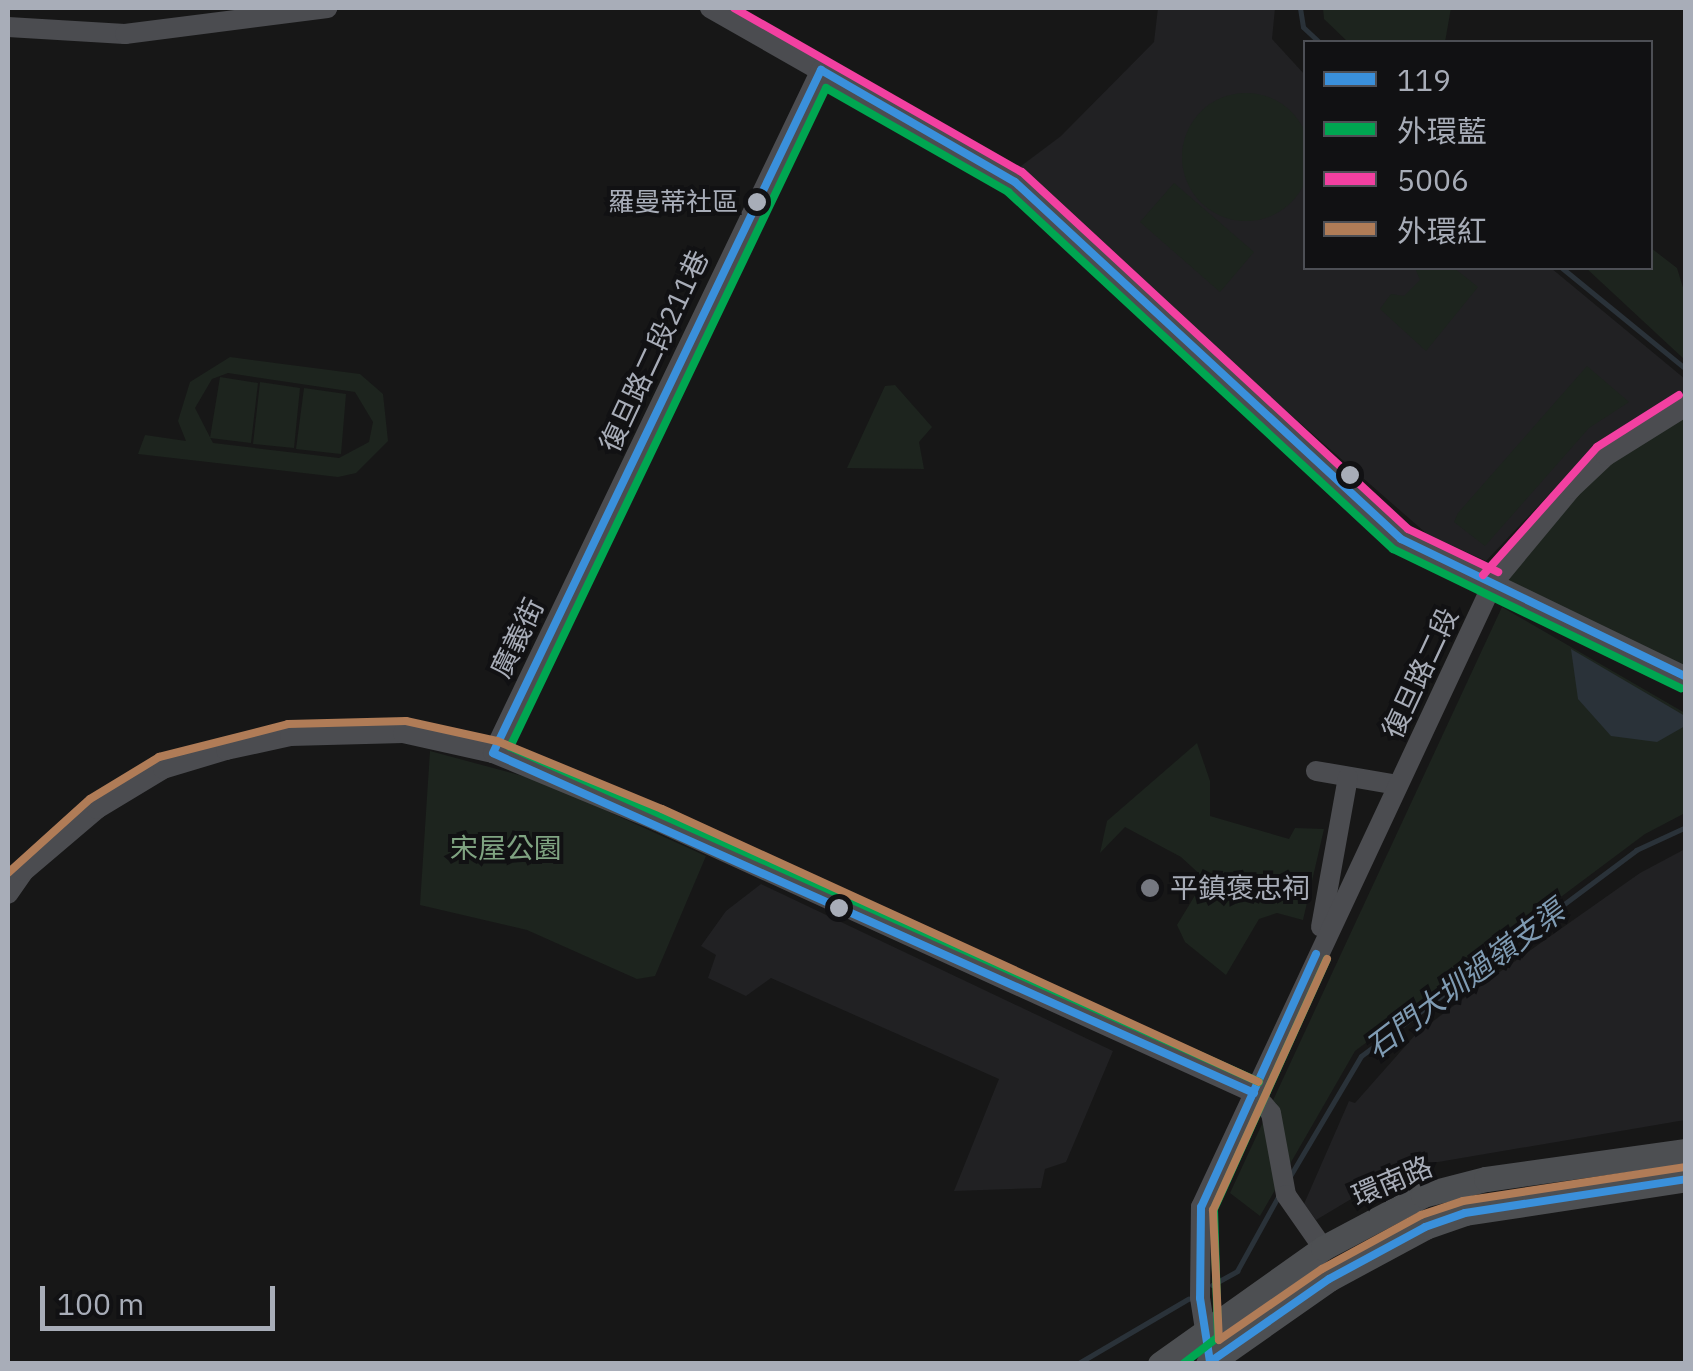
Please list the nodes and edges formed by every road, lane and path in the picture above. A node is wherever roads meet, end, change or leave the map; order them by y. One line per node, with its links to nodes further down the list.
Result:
1 (327, 8): 3 (street)
2 (710, 8): 4 (street, 復旦路二段)
3 (8, 27)
4 (820, 70): 6 (street, 復旦路二段211巷); 7 (street, 復旦路二段)
5 (1686, 406): 7 (street)
6 (594, 549): 9 (street, 廣義街)
7 (1493, 583): 8 (street); 12 (street, 復旦路二段)
8 (1686, 677)
9 (493, 753): 13 (street); 15 (street)
10 (1316, 771): 11 (street)
11 (1348, 777): 12 (street); 14 (street)
12 (1397, 785): 14 (street, 復旦路二段)
13 (8, 894)
14 (1316, 954): 15 (street, 復旦路二段)
15 (1254, 1093): 18 (street); 19 (street, 復旦路二段)
16 (1686, 1150): 18 (main road, 環南路)
17 (1686, 1179): 20 (main road, 環南路)
18 (1322, 1248): 19 (main road, 環南路)
19 (1206, 1332): 20 (street, 復旦路二段); 21 (main road, 環南路)
20 (1210, 1363)
21 (1160, 1364)

